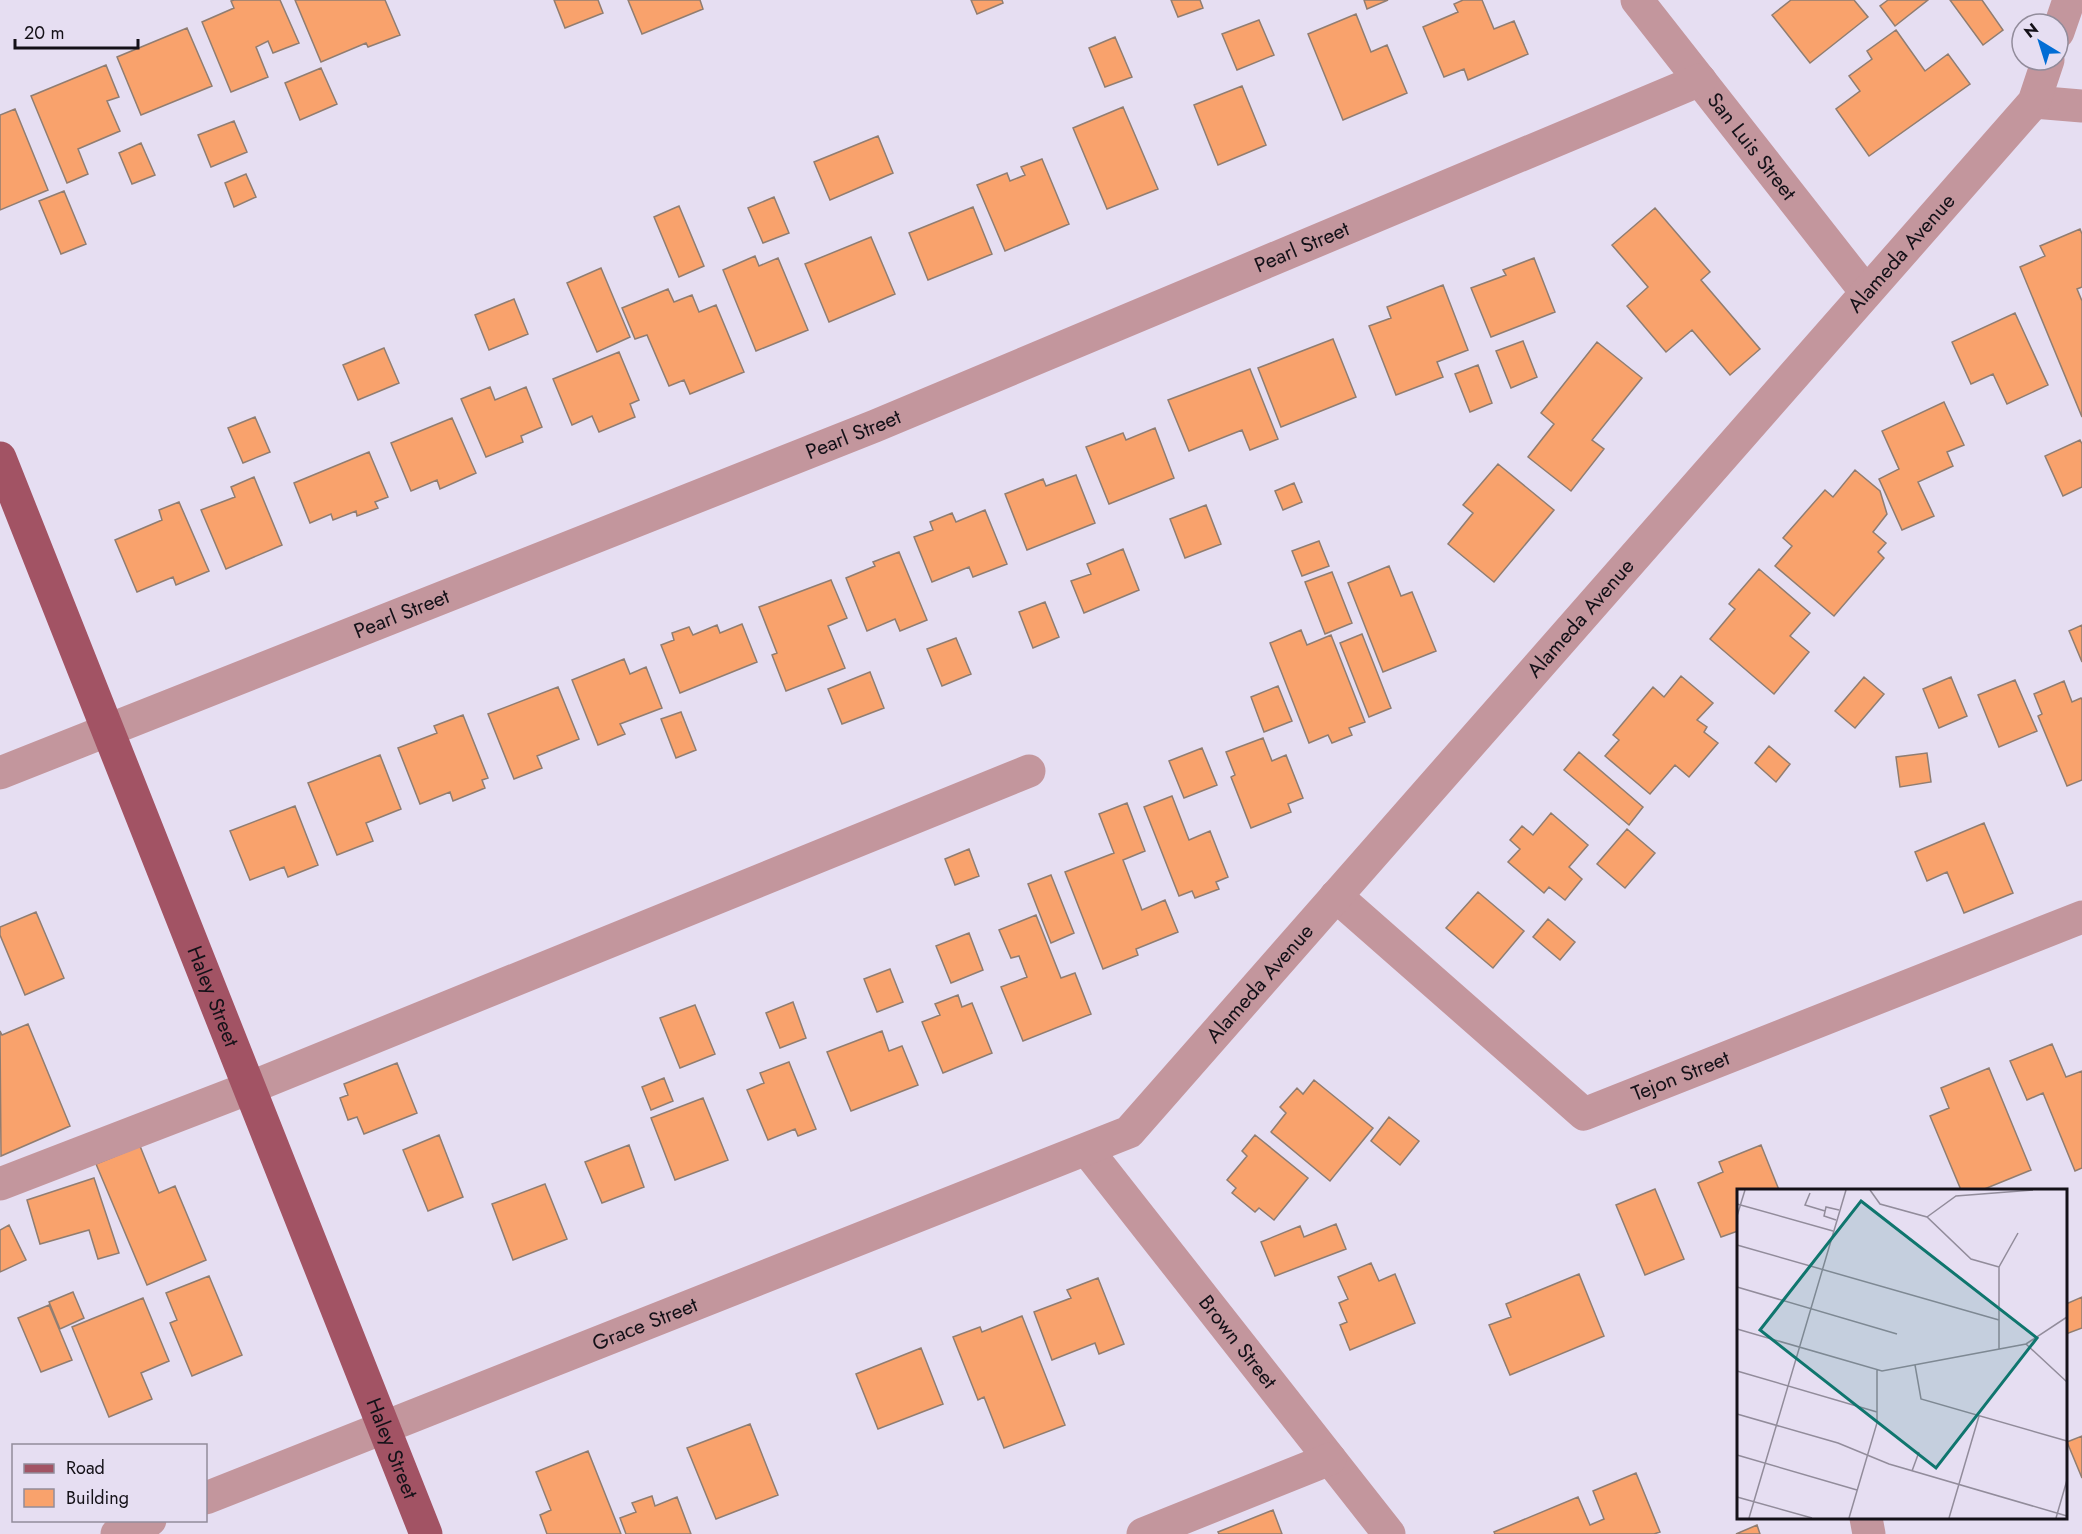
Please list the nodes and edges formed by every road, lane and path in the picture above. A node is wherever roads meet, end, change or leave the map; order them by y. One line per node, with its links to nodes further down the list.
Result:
1 (1637, 0): 3 (street, San Luis Street)
2 (2044, 72): 4 (street, Alameda Avenue)
3 (1700, 80): 6 (street, San Luis Street); 8 (street, Pearl Street)
4 (2034, 102): 5 (street); 6 (street, Alameda Avenue)
5 (2082, 106)
6 (1866, 292): 11 (street, Alameda Avenue)
7 (0, 458): 8 (main road, Haley Street)
8 (107, 730): 10 (street, Pearl Street); 13 (main road, Haley Street)
9 (1029, 771): 13 (street)
10 (0, 773)
11 (1336, 896): 12 (street, Tejon Street); 14 (street, Alameda Avenue)
12 (2082, 917)
13 (249, 1088): 15 (street); 16 (main road, Haley Street)
14 (1087, 1149): 16 (street, Grace Street); 17 (street, Brown Street)
15 (0, 1184)
16 (383, 1427): 18 (street, Grace Street); 22 (main road, Haley Street)
17 (1330, 1459): 23 (street); 24 (street, Brown Street)
18 (207, 1498)
19 (1866, 1519): 25 (street)
20 (147, 1522): 21 (street)
21 (117, 1534)
22 (426, 1534)
23 (1143, 1534)
24 (1389, 1534)
25 (1869, 1534)

